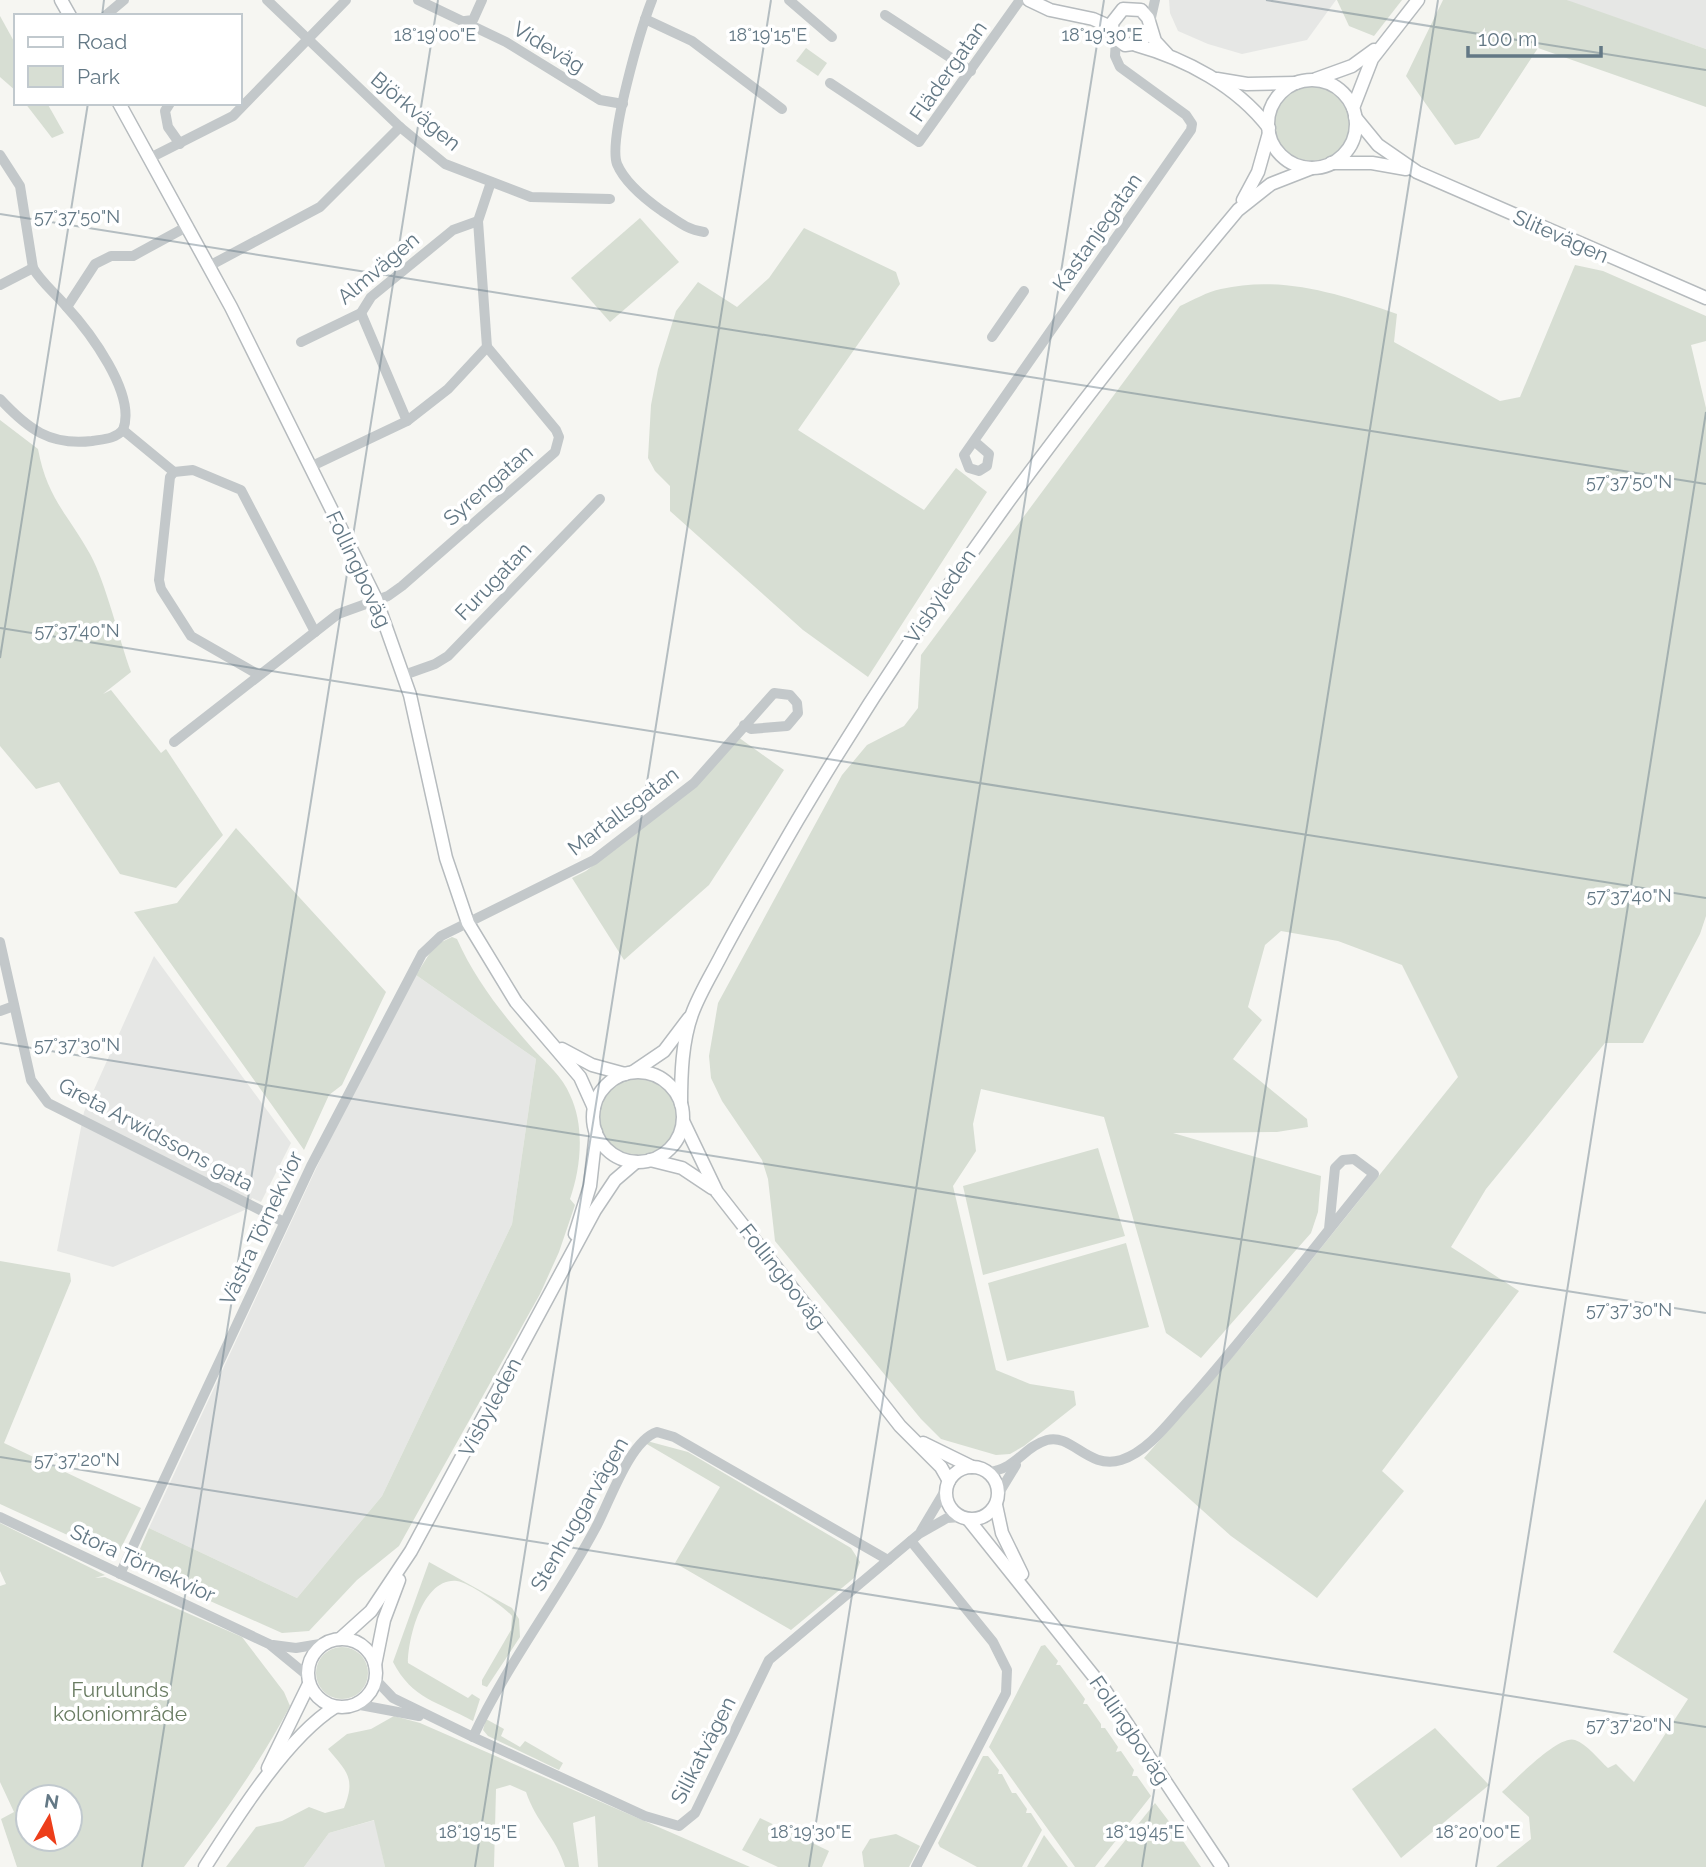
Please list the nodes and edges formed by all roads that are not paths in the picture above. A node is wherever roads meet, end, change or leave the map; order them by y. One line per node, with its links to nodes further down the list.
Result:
1 (124, 0): 14 (street)
2 (267, 0): 21 (street, Björkvägen)
3 (346, 0): 21 (street)
4 (418, 0): 16 (street, Videväg)
5 (482, 0): 16 (street)
6 (652, 0): 17 (street)
7 (789, 0): 20 (street)
8 (1020, 0): 26 (street, Flädergatan)
9 (1155, 0): 18 (street)
10 (1418, 0): 22 (main road)
11 (1033, 2): 13 (main road); 19 (main road)
12 (1138, 4): 13 (main road); 18 (main road)
13 (1119, 11): 19 (main road)
14 (107, 14)
15 (885, 15): 26 (street)
16 (458, 19): 31 (street, Videväg)
17 (645, 19): 31 (street); 34 (street)
18 (1150, 27): 23 (main road); 24 (main road)
19 (1114, 33): 23 (main road); 25 (street)
20 (832, 37)
21 (307, 39): 36 (street, Björkvägen); 38 (street)
22 (1385, 40): 28 (main road); 35 (main road)
23 (1133, 46): 24 (main road); 25 (street)
24 (1167, 54): 27 (main road)
25 (1117, 63): 63 (street, Kastanjegatan)
26 (971, 71): 30 (street, Flädergatan)
27 (1210, 76): 29 (main road); 37 (main road)
28 (1313, 80): 29 (main road); 35 (main road)
29 (1299, 82): 37 (main road)
30 (830, 83)
31 (623, 104): 49 (street)
32 (120, 105): 40 (main road, Follingboväg)
33 (169, 105): 38 (street)
34 (782, 109)
35 (1354, 112): 41 (main road); 43 (main road, Slitevägen)
36 (400, 127): 44 (street, Björkvägen); 50 (street)
37 (1269, 130): 42 (main road); 46 (main road, Visbyleden)
38 (180, 144): 40 (street)
39 (0, 155): 51 (street)
40 (150, 158): 48 (main road, Follingboväg)
41 (1331, 163): 42 (main road); 43 (main road, Slitevägen)
42 (1312, 167): 46 (main road, Visbyleden)
43 (1417, 172): 54 (main road, Slitevägen)
44 (491, 183): 45 (street, Björkvägen); 47 (street)
45 (610, 199)
46 (1238, 210): 77 (main road, Visbyleden)
47 (478, 222): 56 (street, Almvägen); 59 (street)
48 (188, 226): 50 (main road, Follingboväg); 55 (street)
49 (704, 232)
50 (209, 266): 64 (main road, Follingboväg)
51 (33, 268): 52 (street); 55 (street)
52 (0, 285)
53 (1024, 291): 57 (street)
54 (1706, 298)
55 (67, 307): 62 (street)
56 (361, 313): 58 (street, Almvägen); 61 (street)
57 (992, 337)
58 (301, 342)
59 (487, 347): 61 (street); 67 (street, Syrengatan)
60 (0, 399): 62 (street)
61 (407, 421): 64 (street)
62 (123, 430): 65 (street)
63 (974, 441)
64 (310, 467): 67 (main road, Follingboväg)
65 (174, 472): 68 (street); 69 (street)
66 (600, 499): 70 (street, Furugatan)
67 (376, 599): 68 (street); 70 (main road, Follingboväg)
68 (315, 632): 69 (street)
69 (259, 675): 72 (street)
70 (404, 675): 73 (main road, Follingboväg)
71 (744, 725): 71 (street, Martallsgatan); 73 (street, Martallsgatan)
72 (174, 742)
73 (468, 923): 78 (main road, Follingboväg); 87 (street, Västra Törnekvior)
74 (0, 942): 75 (street, Greta Arwidssons gata)
75 (14, 1006): 76 (street); 87 (street, Greta Arwidssons gata)
76 (0, 1011)
77 (692, 1015): 79 (main road, Visbyleden); 80 (main road, Visbyleden)
78 (556, 1045): 79 (main road, Follingboväg); 81 (main road, Follingboväg)
79 (629, 1073): 80 (main road); 81 (main road)
80 (681, 1104): 82 (main road)
81 (594, 1108): 83 (main road)
82 (683, 1121): 84 (main road); 86 (main road, Follingboväg)
83 (596, 1132): 85 (main road); 89 (main road, Visbyleden)
84 (650, 1160): 85 (main road); 86 (main road, Follingboväg)
85 (636, 1162): 89 (main road, Visbyleden)
86 (718, 1192): 90 (main road, Follingboväg)
87 (284, 1222): 101 (street, Västra Törnekvior)
88 (1328, 1229): 88 (street); 91 (street)
89 (566, 1261): 99 (main road, Visbyleden)
90 (900, 1426): 92 (main road, Follingboväg); 94 (main road, Follingboväg)
91 (1018, 1461): 93 (street); 95 (street)
92 (972, 1467): 93 (main road); 94 (main road)
93 (988, 1472): 95 (main road)
94 (948, 1485): 97 (main road); 98 (street)
95 (997, 1499): 97 (main road); 102 (main road, Follingboväg)
96 (0, 1517): 101 (street, Stora Törnekvior)
97 (964, 1518): 98 (street); 102 (main road, Follingboväg)
98 (915, 1538): 100 (street, Silikatvägen); 117 (street)
99 (411, 1551): 103 (main road, Visbyleden); 106 (main road, Visbyleden)
100 (888, 1560): 112 (street, Silikatvägen); 112 (street, Stenhuggarvägen)
101 (120, 1574): 105 (street, Stora Törnekvior)
102 (1033, 1596): 118 (main road, Follingboväg)
103 (340, 1639): 104 (main road); 106 (main road)
104 (326, 1643): 105 (street); 108 (main road)
105 (269, 1644): 108 (street)
106 (375, 1665): 107 (main road)
107 (375, 1679): 109 (main road); 111 (street)
108 (309, 1680): 110 (main road); 113 (main road)
109 (355, 1704): 110 (main road); 111 (street)
110 (335, 1707): 113 (main road)
111 (430, 1718): 112 (street)
112 (473, 1737)
113 (256, 1789): 114 (main road)
114 (231, 1825): 115 (main road); 116 (main road)
115 (197, 1867)
116 (205, 1867)
117 (916, 1867)
118 (1222, 1867)

